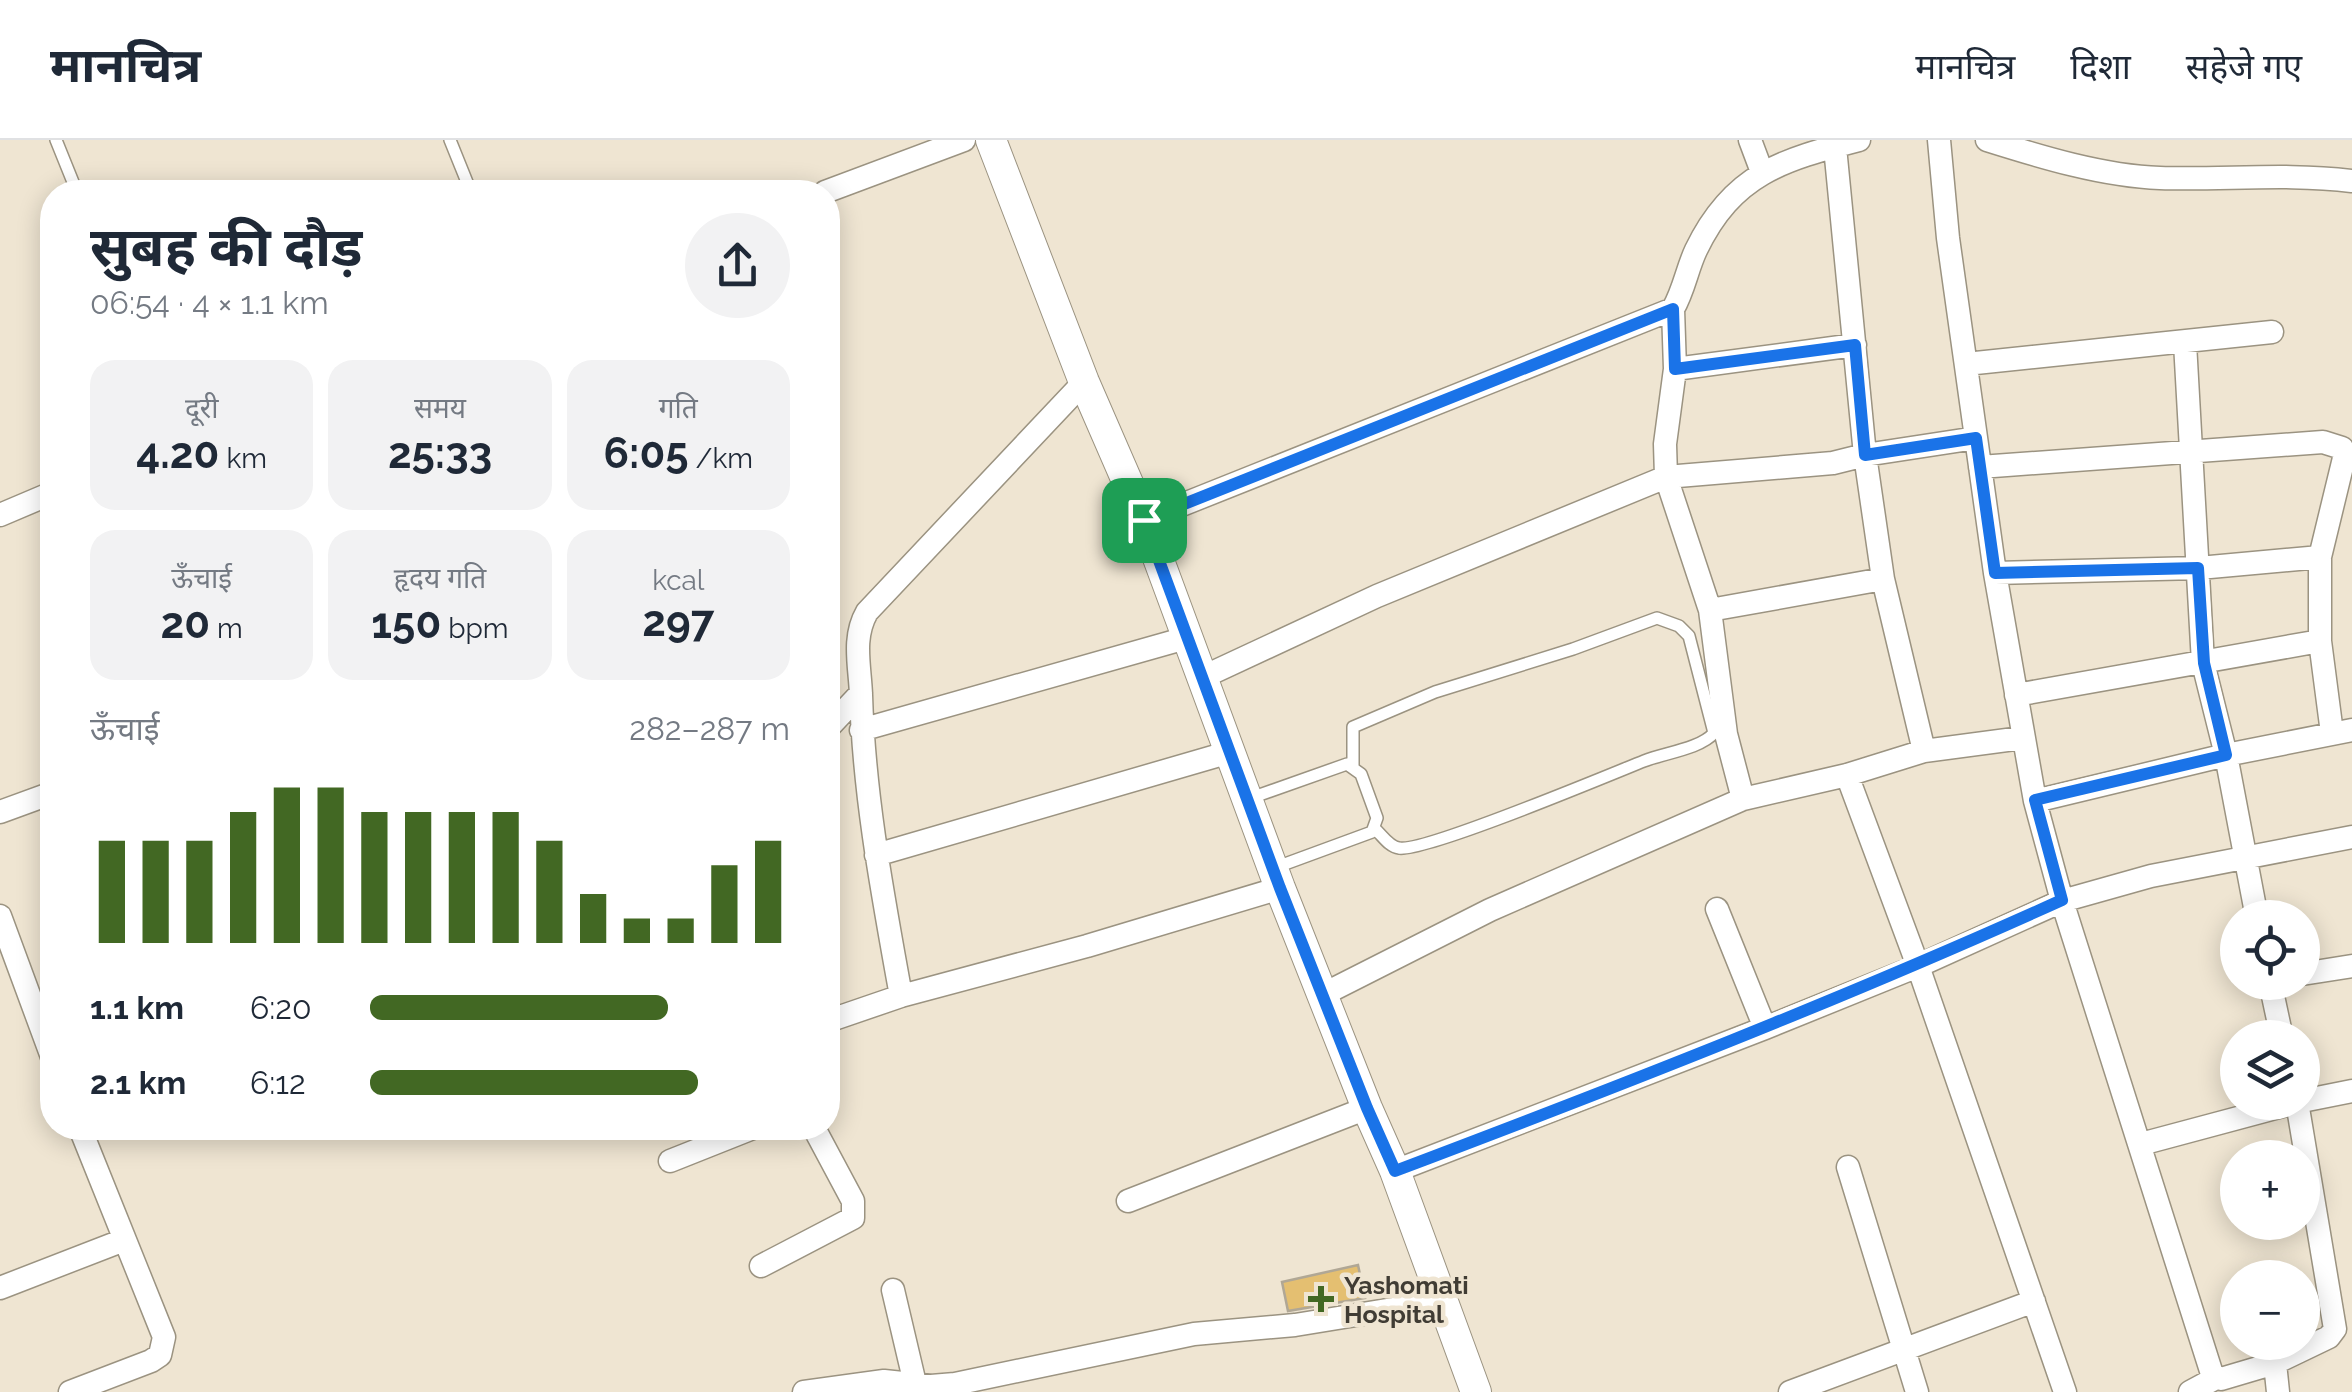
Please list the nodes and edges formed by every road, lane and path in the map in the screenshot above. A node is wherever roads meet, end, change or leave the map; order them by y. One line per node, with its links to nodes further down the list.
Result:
1 (56, 140): 11 (lane)
2 (450, 140): 12 (lane)
3 (964, 140): 14 (street)
4 (992, 140): 21 (main road)
5 (1750, 140): 10 (street)
6 (1860, 140): 9 (street)
7 (1940, 140): 19 (street)
8 (1987, 140): 13 (street)
9 (1835, 147): 10 (street); 18 (street)
10 (1762, 172): 15 (street)
11 (72, 180)
12 (465, 180)
13 (2352, 181)
14 (840, 186)
15 (1673, 309): 20 (street); 29 (street)
16 (2272, 332): 17 (street)
17 (2185, 343): 19 (street); 23 (street)
18 (1855, 345): 20 (street); 24 (street)
19 (1966, 364): 22 (street)
20 (1675, 369): 26 (street)
21 (1084, 382): 29 (main road); 39 (street)
22 (1976, 438): 24 (street); 25 (street)
23 (2193, 453): 25 (street); 30 (street); 31 (street)
24 (1865, 455): 26 (street); 33 (street)
25 (1980, 467): 32 (street)
26 (1666, 477): 34 (street); 38 (street)
27 (40, 498): 28 (street)
28 (0, 515)
29 (1144, 520): 35 (main road)
30 (2320, 556): 31 (street); 36 (street)
31 (2198, 568): 32 (street); 37 (street)
32 (1995, 573): 40 (street)
33 (1883, 579): 34 (street); 45 (street)
34 (1710, 610): 52 (street)
35 (1186, 638): 38 (main road); 42 (street)
36 (2320, 640): 37 (street); 43 (street)
37 (2204, 663): 40 (street); 47 (street)
38 (1201, 678): 46 (main road)
39 (861, 693): 41 (street); 42 (street)
40 (2016, 694): 44 (street)
41 (840, 715)
42 (861, 730): 57 (street)
43 (2342, 732): 47 (street)
44 (2022, 738): 45 (street); 53 (street)
45 (1924, 751): 49 (street)
46 (1230, 752): 51 (main road); 57 (street)
47 (2226, 755): 53 (street); 58 (street)
48 (1353, 766): 51 (lane); 55 (lane); 55 (lane)
49 (1847, 774): 52 (street); 64 (street)
50 (40, 797): 54 (street)
51 (1248, 799): 59 (main road)
52 (1743, 799): 68 (street)
53 (2035, 800): 60 (street)
54 (0, 812)
55 (1376, 829): 59 (lane)
56 (2352, 838): 58 (street)
57 (876, 856): 69 (street)
58 (2246, 858): 60 (street); 61 (street)
59 (1277, 878): 68 (main road); 69 (street)
60 (2062, 900): 64 (street); 81 (street)
61 (2254, 900)
62 (1717, 909): 71 (street)
63 (0, 916): 66 (street)
64 (1918, 966): 71 (street); 91 (street)
65 (2352, 966): 67 (street)
66 (9, 971): 72 (street)
67 (2320, 971)
68 (1324, 994): 75 (main road)
69 (900, 996): 70 (street)
70 (840, 1017)
71 (1765, 1028): 84 (street)
72 (40, 1033)
73 (2352, 1091): 74 (street)
74 (2320, 1098)
75 (1367, 1108): 84 (main road); 85 (street)
76 (2231, 1120): 81 (street)
77 (2301, 1120): 93 (street)
78 (85, 1140): 86 (street)
79 (723, 1140): 82 (street)
80 (820, 1140): 87 (street)
81 (2141, 1144): 94 (street)
82 (670, 1161)
83 (1848, 1166): 92 (street)
84 (1395, 1171): 90 (main road)
85 (1128, 1201)
86 (124, 1240): 88 (street); 95 (street)
87 (761, 1266)
88 (0, 1288)
89 (893, 1290): 96 (street)
90 (1442, 1301): 96 (street); 99 (main road)
91 (2034, 1302): 92 (street); 102 (street)
92 (1903, 1349): 100 (street); 101 (street)
93 (2275, 1362): 94 (street); 104 (street)
94 (2216, 1378): 103 (street)
95 (118, 1384): 97 (street)
96 (916, 1388): 98 (street)
97 (70, 1392)
98 (804, 1392)
99 (1476, 1392)
100 (1790, 1392)
101 (1916, 1392)
102 (2065, 1392)
103 (2190, 1392)
104 (2278, 1392)

